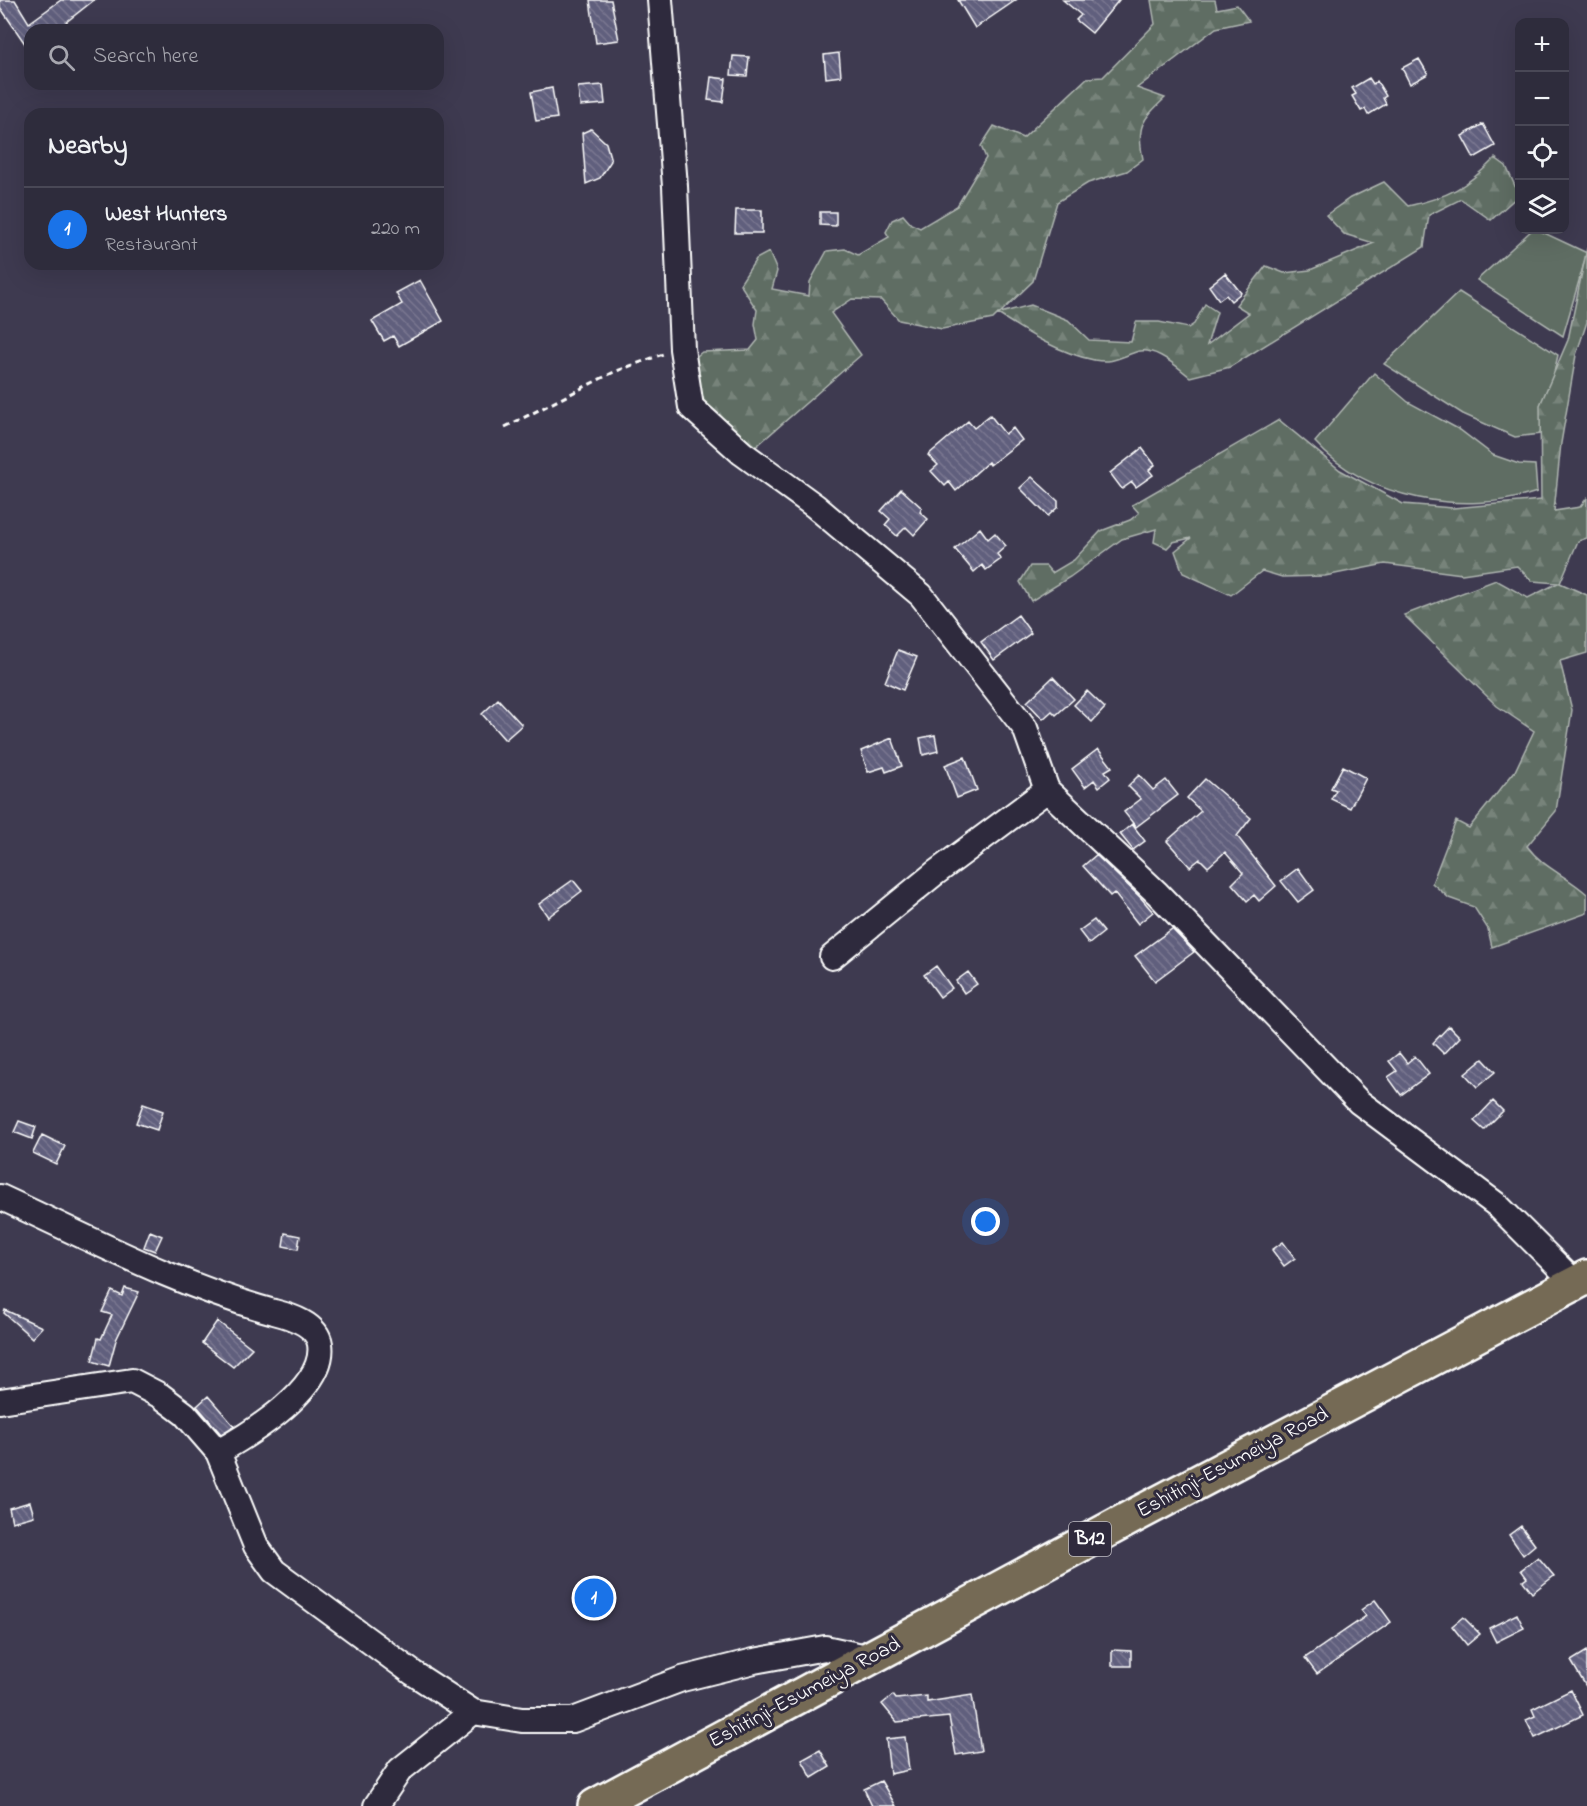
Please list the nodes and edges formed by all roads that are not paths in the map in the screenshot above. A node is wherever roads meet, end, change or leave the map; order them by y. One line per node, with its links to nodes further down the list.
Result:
1 (660, 0): 2 (street)
2 (1047, 790): 3 (street); 5 (street)
3 (832, 957)
4 (0, 1197): 7 (street)
5 (1581, 1280): 8 (highway, Eshitinji-Esumeiya Road / B12)
6 (0, 1401): 7 (street)
7 (218, 1452): 9 (street)
8 (871, 1658): 9 (street); 11 (highway, Eshitinji-Esumeiya Road / B12)
9 (473, 1712): 10 (street)
10 (376, 1806)
11 (595, 1806)

